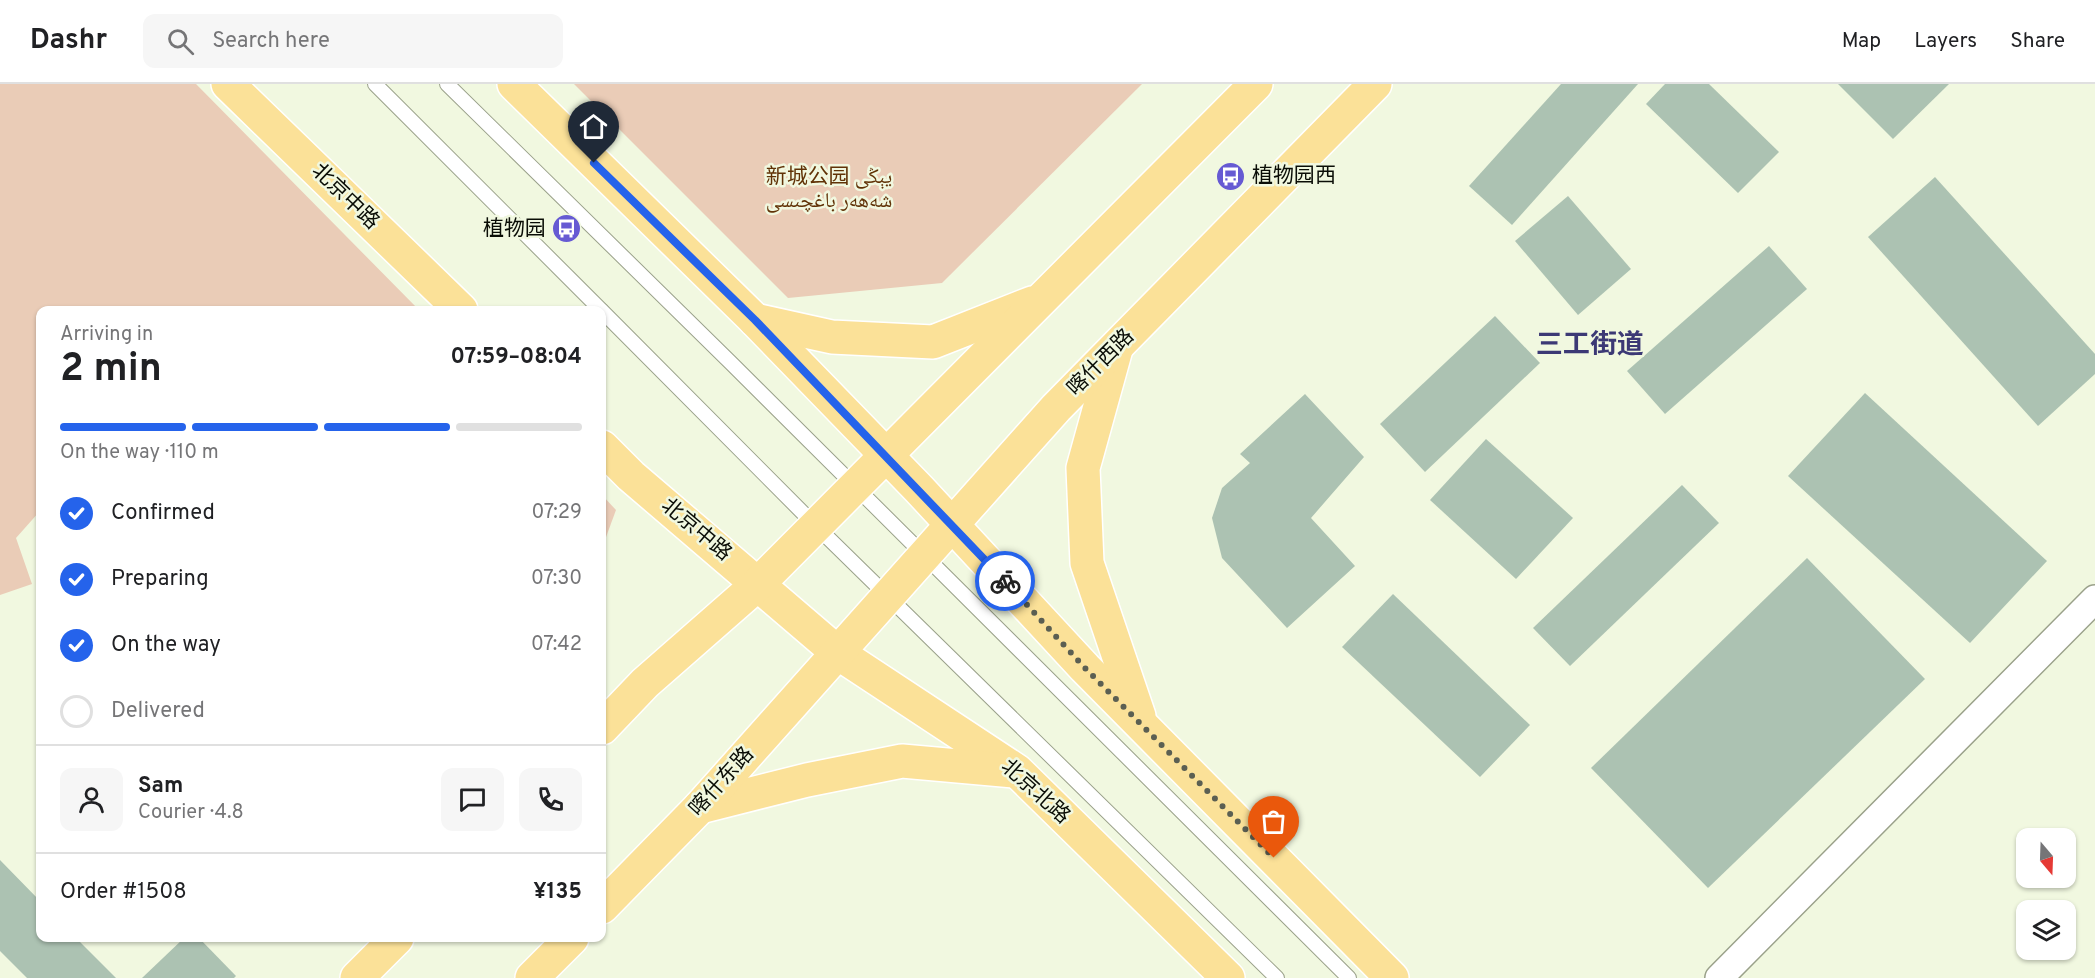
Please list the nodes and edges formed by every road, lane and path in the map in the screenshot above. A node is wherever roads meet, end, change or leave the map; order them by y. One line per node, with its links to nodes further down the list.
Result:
1 (228, 84): 8 (main road, 北京中路)
2 (375, 84): 9 (lane)
3 (447, 84): 15 (lane)
4 (514, 84): 11 (main road)
5 (1256, 84): 7 (main road)
6 (1375, 84): 12 (main road, 喀什西路)
7 (1045, 298): 11 (main road); 14 (main road)
8 (457, 306)
9 (596, 306)
10 (606, 316): 17 (lane)
11 (755, 320): 14 (main road)
12 (1117, 346): 16 (main road, 喀什西路); 24 (main road)
13 (606, 451): 19 (main road, 北京中路)
14 (887, 456): 15 (main road); 16 (main road)
15 (856, 487): 17 (main road); 18 (lane)
16 (952, 524): 18 (main road, 喀什西路); 24 (main road)
17 (816, 526): 19 (main road); 20 (lane)
18 (924, 555): 20 (main road, 喀什西路); 35 (lane)
19 (759, 584): 22 (main road, 北京中路); 25 (main road)
20 (888, 596): 23 (main road, 喀什西路); 34 (lane)
21 (2095, 599): 37 (street)
22 (790, 613): 23 (main road, 北京北路)
23 (838, 653): 26 (main road, 北京北路); 27 (main road, 喀什东路)
24 (1140, 721): 36 (main road)
25 (606, 724)
26 (1017, 771): 27 (main road); 33 (main road, 北京北路)
27 (700, 807): 28 (main road, 喀什东路)
28 (606, 903)
29 (393, 942): 31 (main road)
30 (568, 942): 32 (main road)
31 (357, 978)
32 (532, 978)
33 (1228, 978)
34 (1277, 978)
35 (1349, 978)
36 (1392, 978)
37 (1719, 978)

